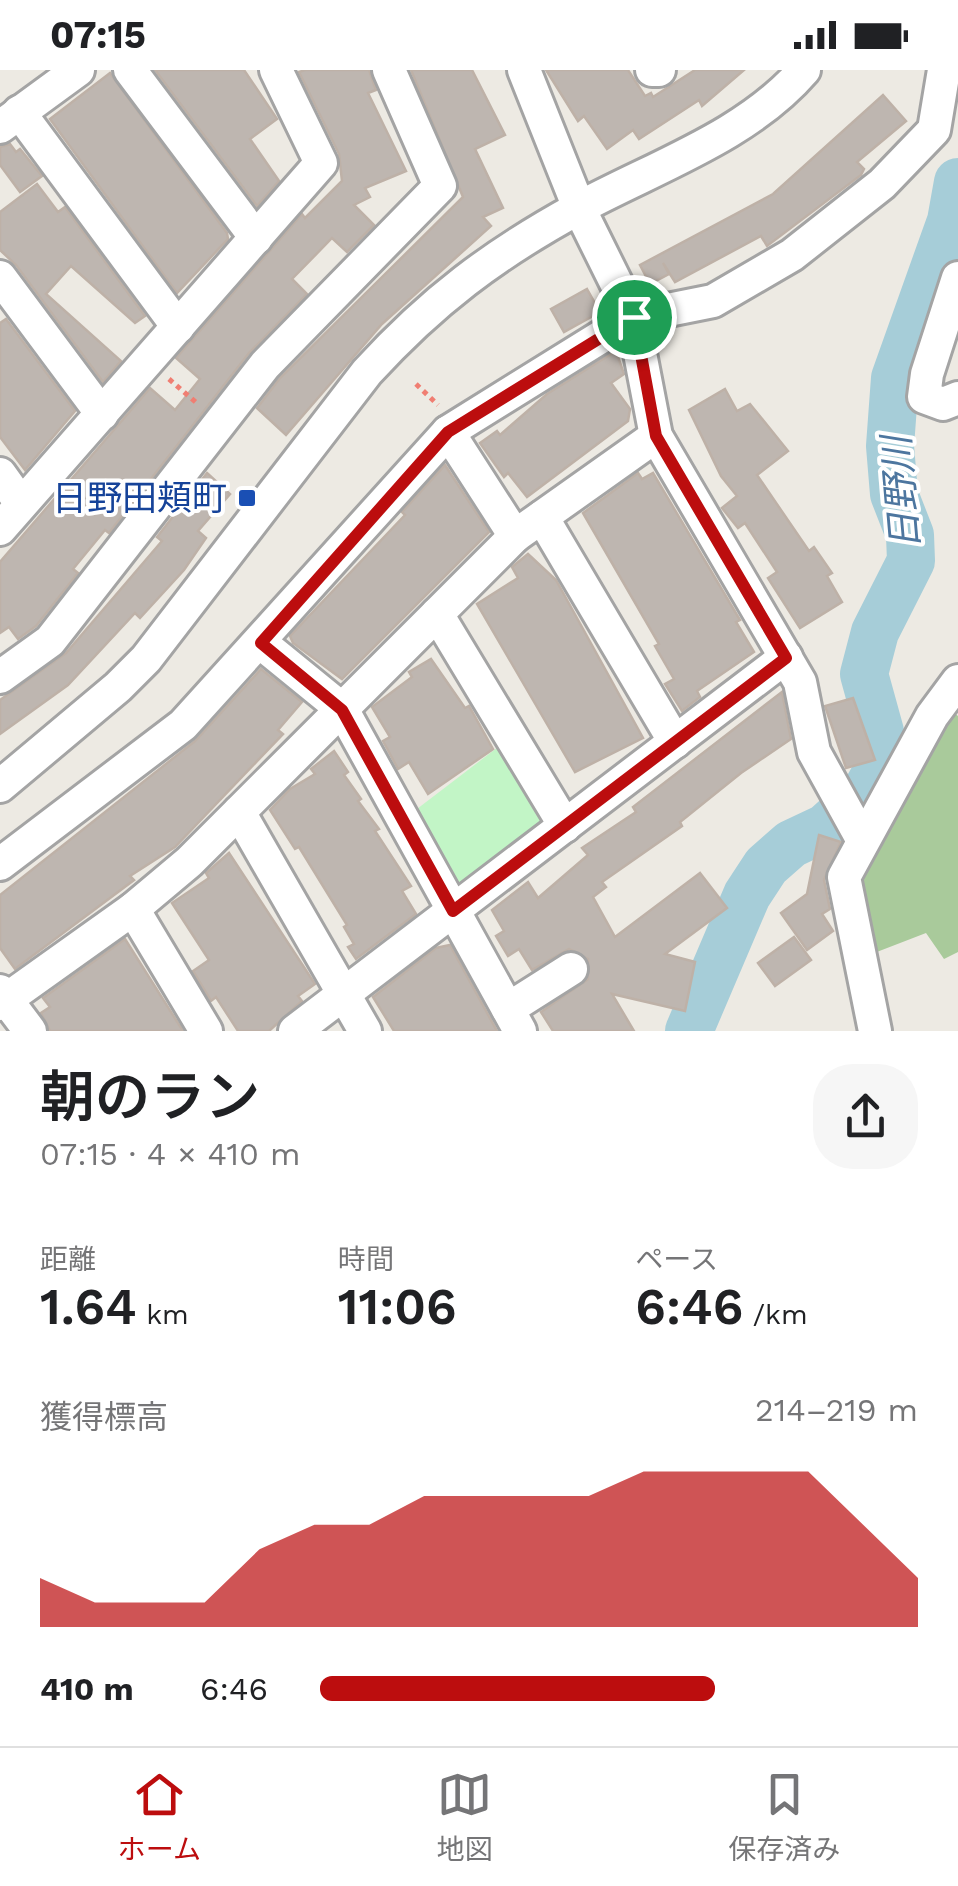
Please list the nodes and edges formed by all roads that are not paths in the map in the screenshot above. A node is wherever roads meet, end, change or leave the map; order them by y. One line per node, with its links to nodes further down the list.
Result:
1 (78, 70): 8 (street)
2 (130, 70): 10 (street)
3 (276, 70): 10 (street)
4 (389, 70): 26 (street)
5 (524, 70): 9 (street)
6 (804, 70): 9 (street)
7 (944, 70): 13 (street)
8 (10, 119): 14 (street)
9 (579, 208): 13 (street); 30 (street)
10 (256, 238): 14 (street)
11 (0, 276): 16 (street)
12 (958, 278): 15 (street)
13 (634, 317): 17 (street); 18 (street)
14 (178, 327): 16 (street)
15 (958, 398)
16 (102, 414): 20 (street)
17 (448, 432): 21 (street); 24 (street)
18 (656, 436): 21 (street); 25 (street)
19 (0, 474): 20 (street)
20 (20, 502): 22 (street)
21 (528, 527): 23 (street); 29 (street)
22 (0, 529)
23 (437, 614): 28 (street); 33 (street)
24 (261, 643): 28 (street); 34 (street)
25 (786, 658): 29 (street); 32 (street)
26 (0, 677)
27 (958, 681): 32 (street)
28 (342, 710): 31 (street); 36 (street)
29 (675, 742): 33 (street)
30 (0, 786)
31 (239, 812): 35 (street); 38 (street)
32 (852, 821): 45 (street)
33 (564, 826): 36 (street)
34 (0, 864)
35 (134, 909): 39 (street); 42 (street)
36 (453, 911): 38 (street); 40 (street)
37 (571, 969): 40 (street)
38 (344, 994): 43 (street); 44 (street)
39 (2, 998): 41 (street)
40 (514, 1020)
41 (30, 1031)
42 (206, 1031)
43 (296, 1031)
44 (365, 1031)
45 (875, 1031)

